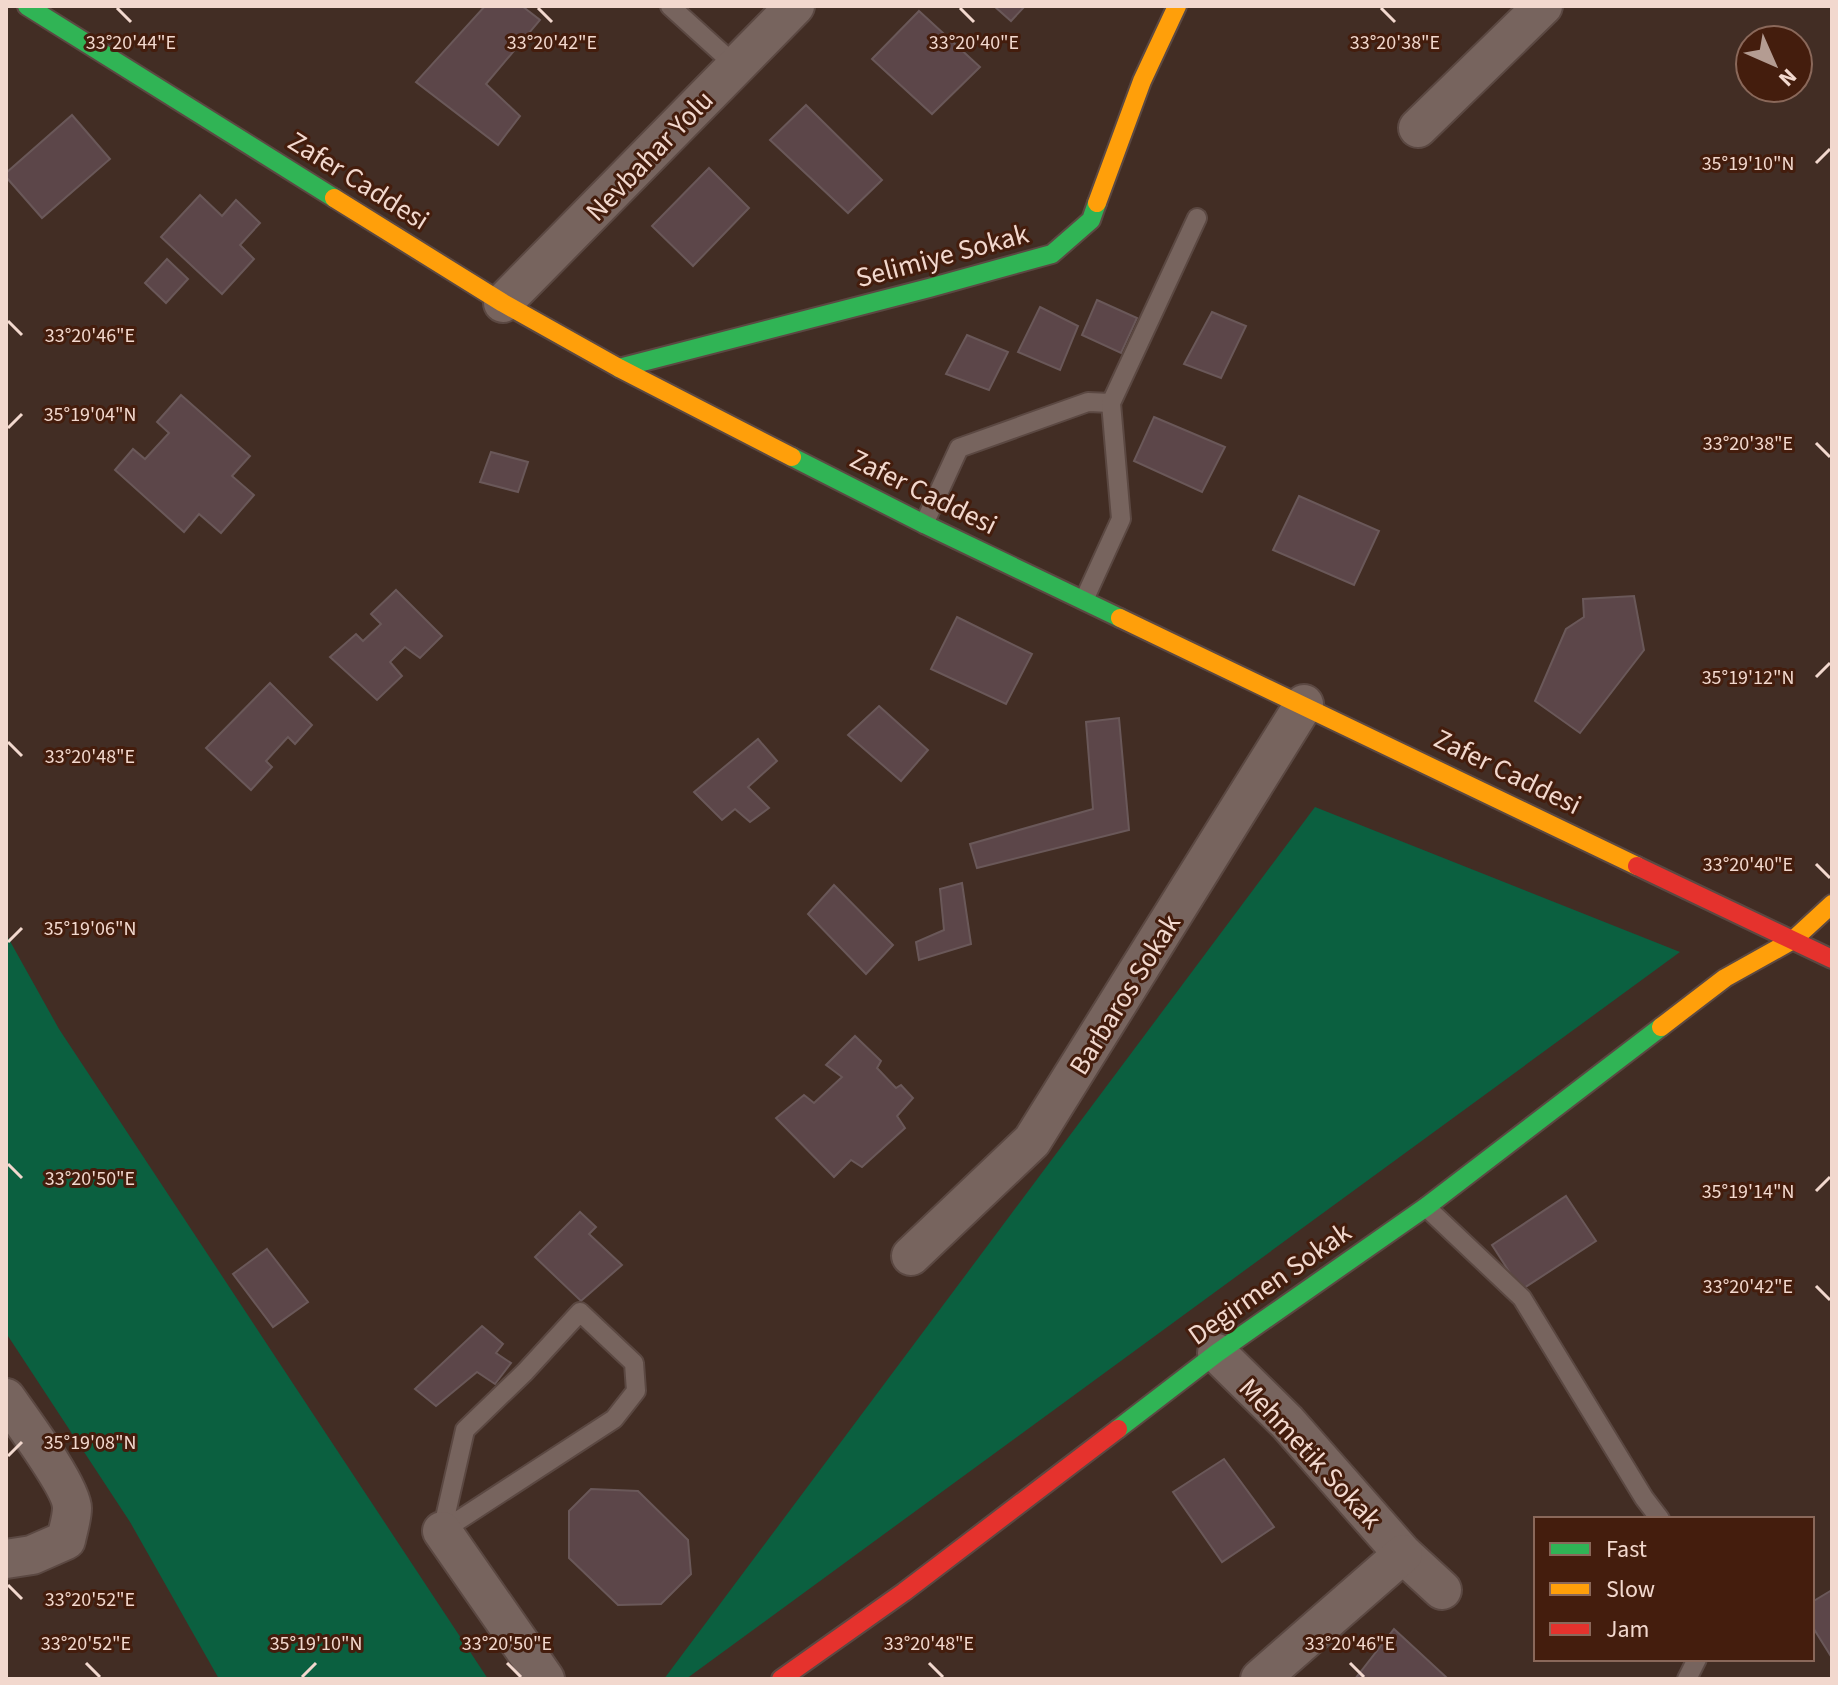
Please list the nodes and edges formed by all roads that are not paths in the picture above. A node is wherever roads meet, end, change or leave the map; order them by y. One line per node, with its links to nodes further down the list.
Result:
1 (27, 6): 9 (street, Zafer Caddesi)
2 (670, 6): 6 (lane)
3 (795, 6): 6 (street, Nevbahar Yolu)
4 (1177, 6): 10 (street, Selimiye Sokak)
5 (1543, 6): 7 (street)
6 (736, 66): 9 (street, Nevbahar Yolu)
7 (1418, 128)
8 (1197, 218): 11 (lane)
9 (503, 303): 10 (street, Zafer Caddesi)
10 (619, 368): 12 (street, Zafer Caddesi)
11 (1111, 403): 12 (lane); 13 (lane)
12 (924, 524): 13 (street, Zafer Caddesi)
13 (1084, 600): 14 (street, Zafer Caddesi)
14 (1304, 704): 16 (street, Zafer Caddesi); 19 (street, Barbaros Sokak)
15 (1832, 904): 16 (street, Degirmen Sokak)
16 (1793, 940): 17 (street, Zafer Caddesi); 18 (street, Degirmen Sokak)
17 (1832, 959)
18 (1426, 1207): 20 (street, Degirmen Sokak); 22 (lane)
19 (911, 1256)
20 (1217, 1353): 24 (street, Mehmetik Sokak); 29 (street, Degirmen Sokak)
21 (6, 1398): 25 (street)
22 (1658, 1517)
23 (442, 1531): 23 (lane); 28 (street)
24 (1403, 1554): 26 (street, Mehmetik Sokak); 30 (street, Mehmetik Sokak)
25 (6, 1559)
26 (1442, 1590)
27 (1696, 1661): 31 (lane)
28 (545, 1679)
29 (781, 1679)
30 (1260, 1679)
31 (1687, 1679)

